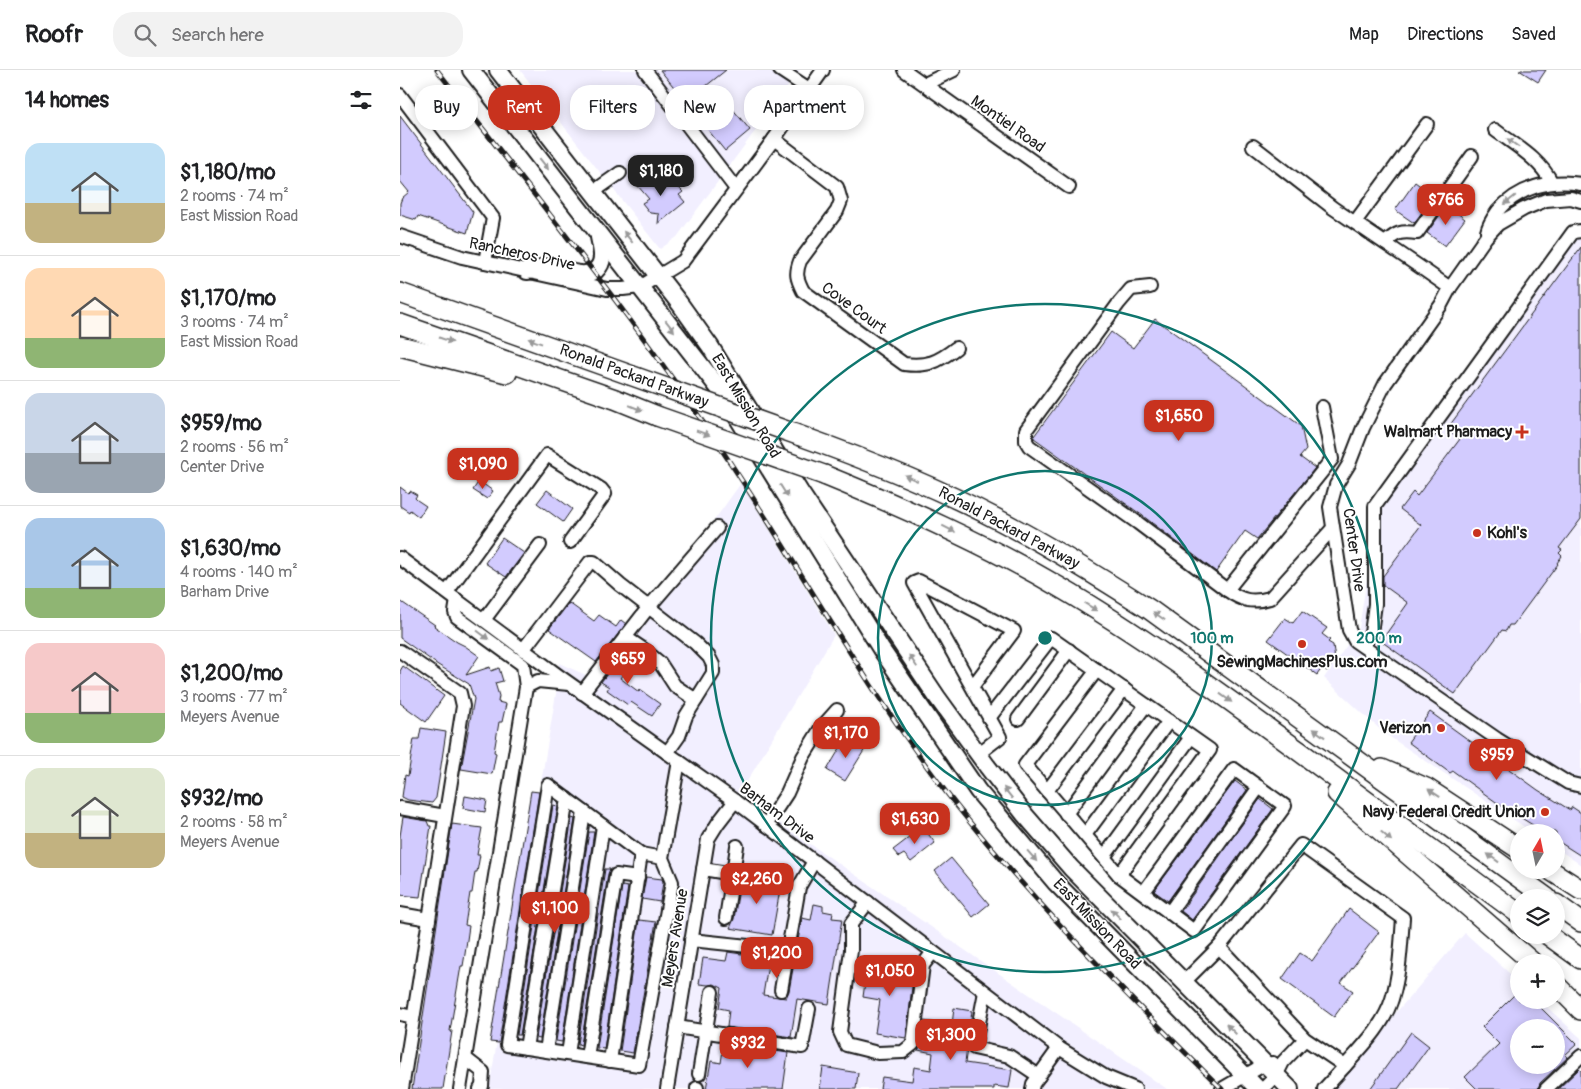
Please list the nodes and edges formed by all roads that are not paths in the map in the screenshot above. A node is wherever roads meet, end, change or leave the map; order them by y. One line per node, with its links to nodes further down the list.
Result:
1 (471, 70): 27 (main road, East Mission Road, one-way to 27)
2 (498, 70): 23 (main road, East Mission Road)
3 (645, 70): 22 (street)
4 (780, 70): 9 (street)
5 (823, 70): 10 (street)
6 (904, 70): 8 (street, Montiel Road)
7 (954, 70): 8 (street)
8 (925, 84): 21 (street, Montiel Road)
9 (803, 85)
10 (812, 85)
11 (400, 94): 31 (street)
12 (1427, 124): 25 (street)
13 (780, 130): 15 (street)
14 (1495, 130): 19 (street, one-way to 14)
15 (774, 139): 22 (street); 40 (street, Cove Court)
16 (1253, 146): 25 (street)
17 (1472, 156): 30 (street)
18 (620, 173): 23 (street)
19 (1552, 183): 20 (street, Center Drive); 29 (street, Center Drive, one-way to 29)
20 (1581, 184)
21 (1069, 188)
22 (736, 190): 33 (street)
23 (593, 192): 33 (main road, East Mission Road, one-way to 23)
24 (1581, 201): 29 (street, Center Drive)
25 (1355, 222): 30 (street)
26 (1581, 231): 53 (street)
27 (599, 234): 32 (main road); 34 (main road, East Mission Road)
28 (400, 236): 31 (street, Rancheros Drive)
29 (1486, 237): 36 (street, Center Drive)
30 (1385, 243): 36 (street)
31 (485, 262): 32 (street, Rancheros Drive)
32 (527, 271): 34 (street, Rancheros Drive)
33 (658, 276): 34 (street); 73 (main road, East Mission Road, one-way to 33)
34 (640, 287): 71 (main road, East Mission Road, one-way to 71)
35 (1150, 287): 48 (street)
36 (1450, 288): 44 (street, Center Drive)
37 (400, 293): 74 (highway, Ronald Packard Parkway, one-way to 37, bridge)
38 (400, 324): 41 (highway, Ronald Packard Parkway, one-way to 41)
39 (400, 346): 41 (highway)
40 (956, 348)
41 (615, 400): 70 (highway, Ronald Packard Parkway, one-way to 70, bridge)
42 (1322, 407): 48 (street)
43 (717, 528): 50 (street)
44 (1333, 528): 48 (street); 53 (street, Center Drive)
45 (570, 542): 49 (street)
46 (540, 545): 51 (street)
47 (400, 558): 49 (street, Barham Drive)
48 (1227, 590)
49 (452, 596): 51 (street, Barham Drive); 59 (street, one-way to 59)
50 (648, 608): 52 (street); 55 (street); 63 (street)
51 (484, 620): 55 (street, Barham Drive)
52 (625, 637): 62 (street); 63 (street)
53 (1363, 646): 76 (street, Center Drive)
54 (400, 650): 84 (street)
55 (523, 650): 58 (street, Barham Drive)
56 (1069, 650): 57 (street); 66 (street); 67 (street)
57 (1097, 670): 61 (street); 78 (street)
58 (570, 684): 59 (street); 62 (street, Barham Drive)
59 (526, 687): 135 (street)
60 (972, 687): 60 (street); 66 (street)
61 (1124, 689): 64 (street); 78 (street)
62 (582, 693): 72 (street, Barham Drive)
63 (696, 700): 72 (street)
64 (1146, 705): 68 (street); 83 (street)
65 (837, 710): 85 (street)
66 (989, 718): 73 (street)
67 (1018, 719)
68 (1169, 721): 69 (street); 87 (street)
69 (1191, 737): 91 (street); 96 (street)
70 (1287, 742): 103 (highway, Ronald Packard Parkway); 115 (highway, one-way to 115)
71 (948, 748): 73 (main road); 141 (main road, East Mission Road, one-way to 141)
72 (667, 753): 75 (street, Barham Drive)
73 (978, 754): 117 (main road, East Mission Road, one-way to 73)
74 (1349, 755): 88 (highway, one-way to 74); 99 (highway, Ronald Packard Parkway, one-way to 74)
75 (679, 761): 80 (street, Barham Drive); 92 (street)
76 (1581, 786)
77 (1258, 787): 101 (street); 105 (street); 105 (street)
78 (1047, 791): 83 (street)
79 (567, 799): 82 (street); 129 (street); 129 (street)
80 (735, 801): 85 (street, Barham Drive); 94 (street, Meyers Avenue)
81 (400, 808): 84 (street)
82 (584, 812): 86 (street); 131 (street)
83 (1066, 814): 87 (street)
84 (445, 816): 108 (street)
85 (766, 825): 93 (street, Barham Drive)
86 (603, 826): 90 (street); 132 (street)
87 (1085, 835): 91 (street)
88 (1510, 843)
89 (737, 846): 95 (street)
90 (641, 854): 92 (street); 97 (street)
91 (1104, 857): 96 (street)
92 (662, 858): 136 (street)
93 (814, 861): 102 (street, Barham Drive); 118 (street)
94 (703, 869): 95 (street); 110 (street, Meyers Avenue)
95 (733, 874): 107 (street)
96 (1119, 875): 101 (street)
97 (638, 878): 134 (street); 136 (street)
98 (1564, 879): 100 (highway)
99 (1535, 889)
100 (1581, 890)
101 (1143, 893): 105 (street)
102 (868, 902): 114 (street, Barham Drive); 114 (street)
103 (1510, 907)
104 (1565, 910): 109 (highway)
105 (1169, 913)
106 (400, 914): 108 (street)
107 (726, 918)
108 (429, 919): 125 (street)
109 (1581, 922)
110 (691, 940): 112 (street); 126 (street, Meyers Avenue)
111 (1560, 944): 116 (highway)
112 (748, 946)
113 (1219, 947): 117 (street); 128 (street); 137 (street)
114 (933, 952): 120 (street, Barham Drive)
115 (1523, 954)
116 (1581, 959)
117 (1184, 982): 138 (main road, East Mission Road, one-way to 117)
118 (782, 990)
119 (712, 992): 127 (street)
120 (985, 992): 130 (street, Barham Drive); 140 (street)
121 (1565, 994): 123 (highway)
122 (809, 1009): 127 (street)
123 (1581, 1010)
124 (400, 1014): 125 (street)
125 (413, 1017): 142 (street)
126 (677, 1027): 127 (street); 145 (street, Meyers Avenue)
127 (707, 1032): 139 (street)
128 (1305, 1038): 137 (street); 138 (street)
129 (526, 1048): 131 (street)
130 (1059, 1048): 140 (street); 147 (street, Barham Drive)
131 (546, 1051): 132 (street)
132 (568, 1054): 134 (street)
133 (1581, 1056): 153 (street)
134 (587, 1057): 136 (street)
135 (465, 1058): 143 (street); 144 (street)
136 (610, 1061)
137 (1345, 1066): 152 (street)
138 (1275, 1067): 141 (street); 150 (street); 151 (main road, East Mission Road)
139 (699, 1074)
140 (1039, 1076): 146 (street)
141 (1245, 1076): 148 (street); 149 (main road, East Mission Road)
142 (402, 1089)
143 (460, 1089)
144 (480, 1089)
145 (667, 1089)
146 (1032, 1089)
147 (1136, 1089)
148 (1222, 1089)
149 (1258, 1089)
150 (1263, 1089)
151 (1290, 1089)
152 (1324, 1089)
153 (1546, 1089)

